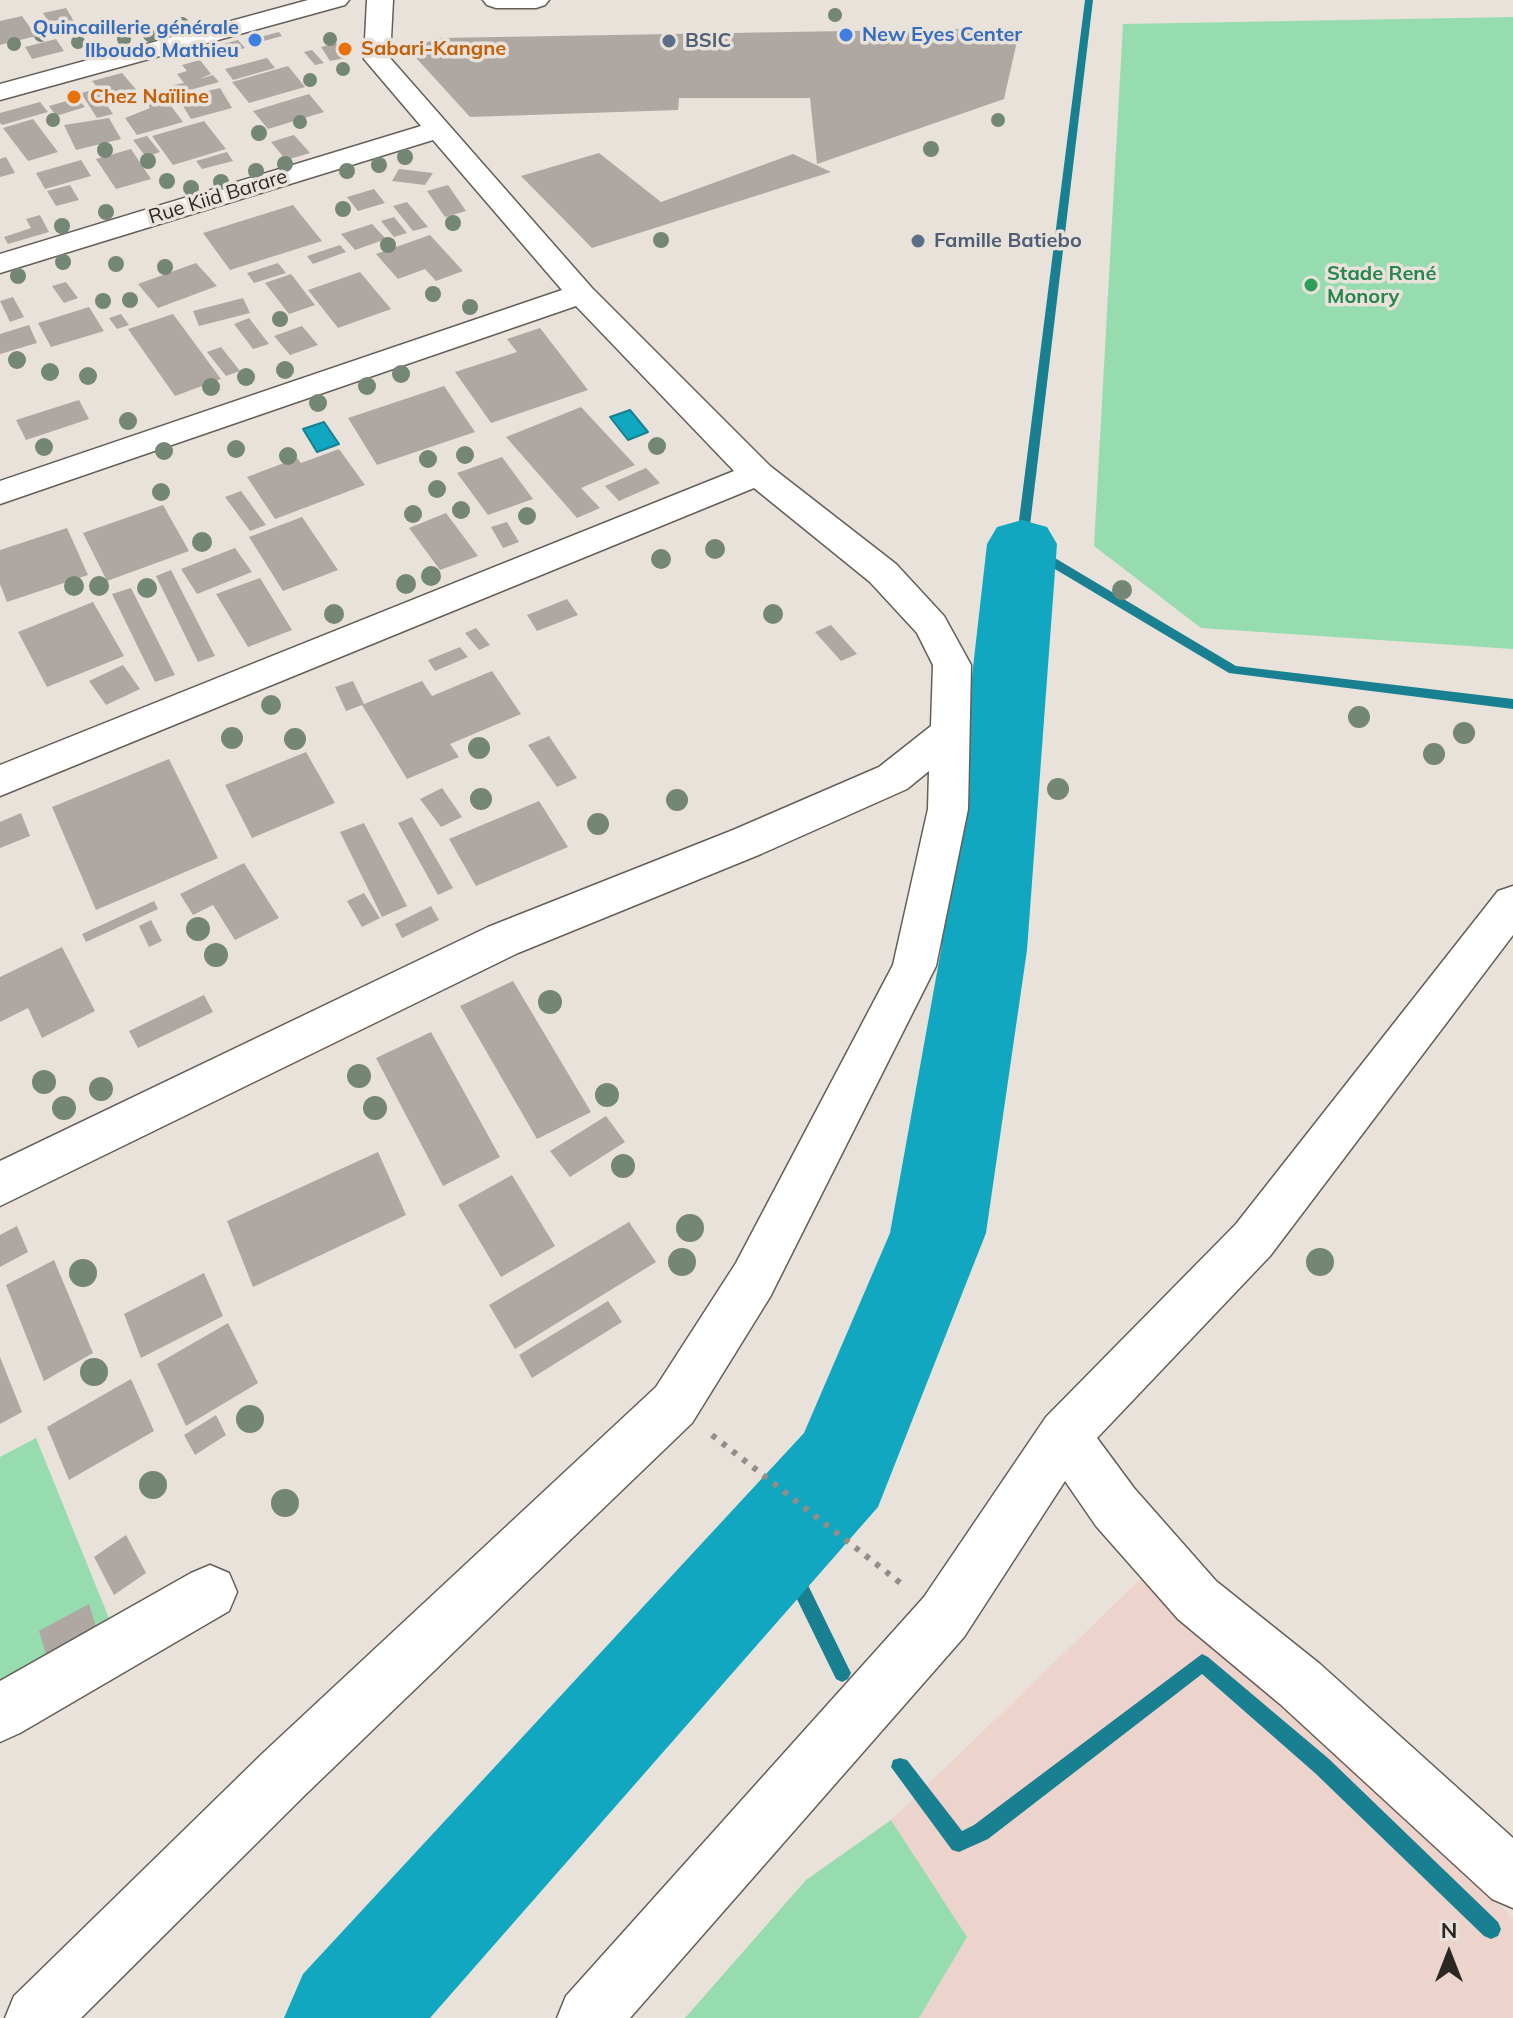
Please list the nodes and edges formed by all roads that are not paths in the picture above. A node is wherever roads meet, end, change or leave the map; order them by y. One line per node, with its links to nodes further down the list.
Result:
1 (336, 0): 5 (street)
2 (380, 0): 6 (street)
3 (496, 0): 4 (street)
4 (536, 0)
5 (0, 92)
6 (437, 130): 7 (street, Rue Kiid Barare); 8 (street)
7 (0, 264)
8 (581, 294): 9 (street); 10 (street)
9 (758, 474): 11 (street); 12 (street)
10 (0, 493)
11 (950, 732): 14 (street); 19 (street)
12 (0, 781)
13 (1513, 903): 15 (street)
14 (0, 1184)
15 (1064, 1435): 18 (street); 20 (street)
16 (210, 1592): 17 (street)
17 (0, 1713)
18 (1513, 1878)
19 (36, 2018)
20 (588, 2018)

